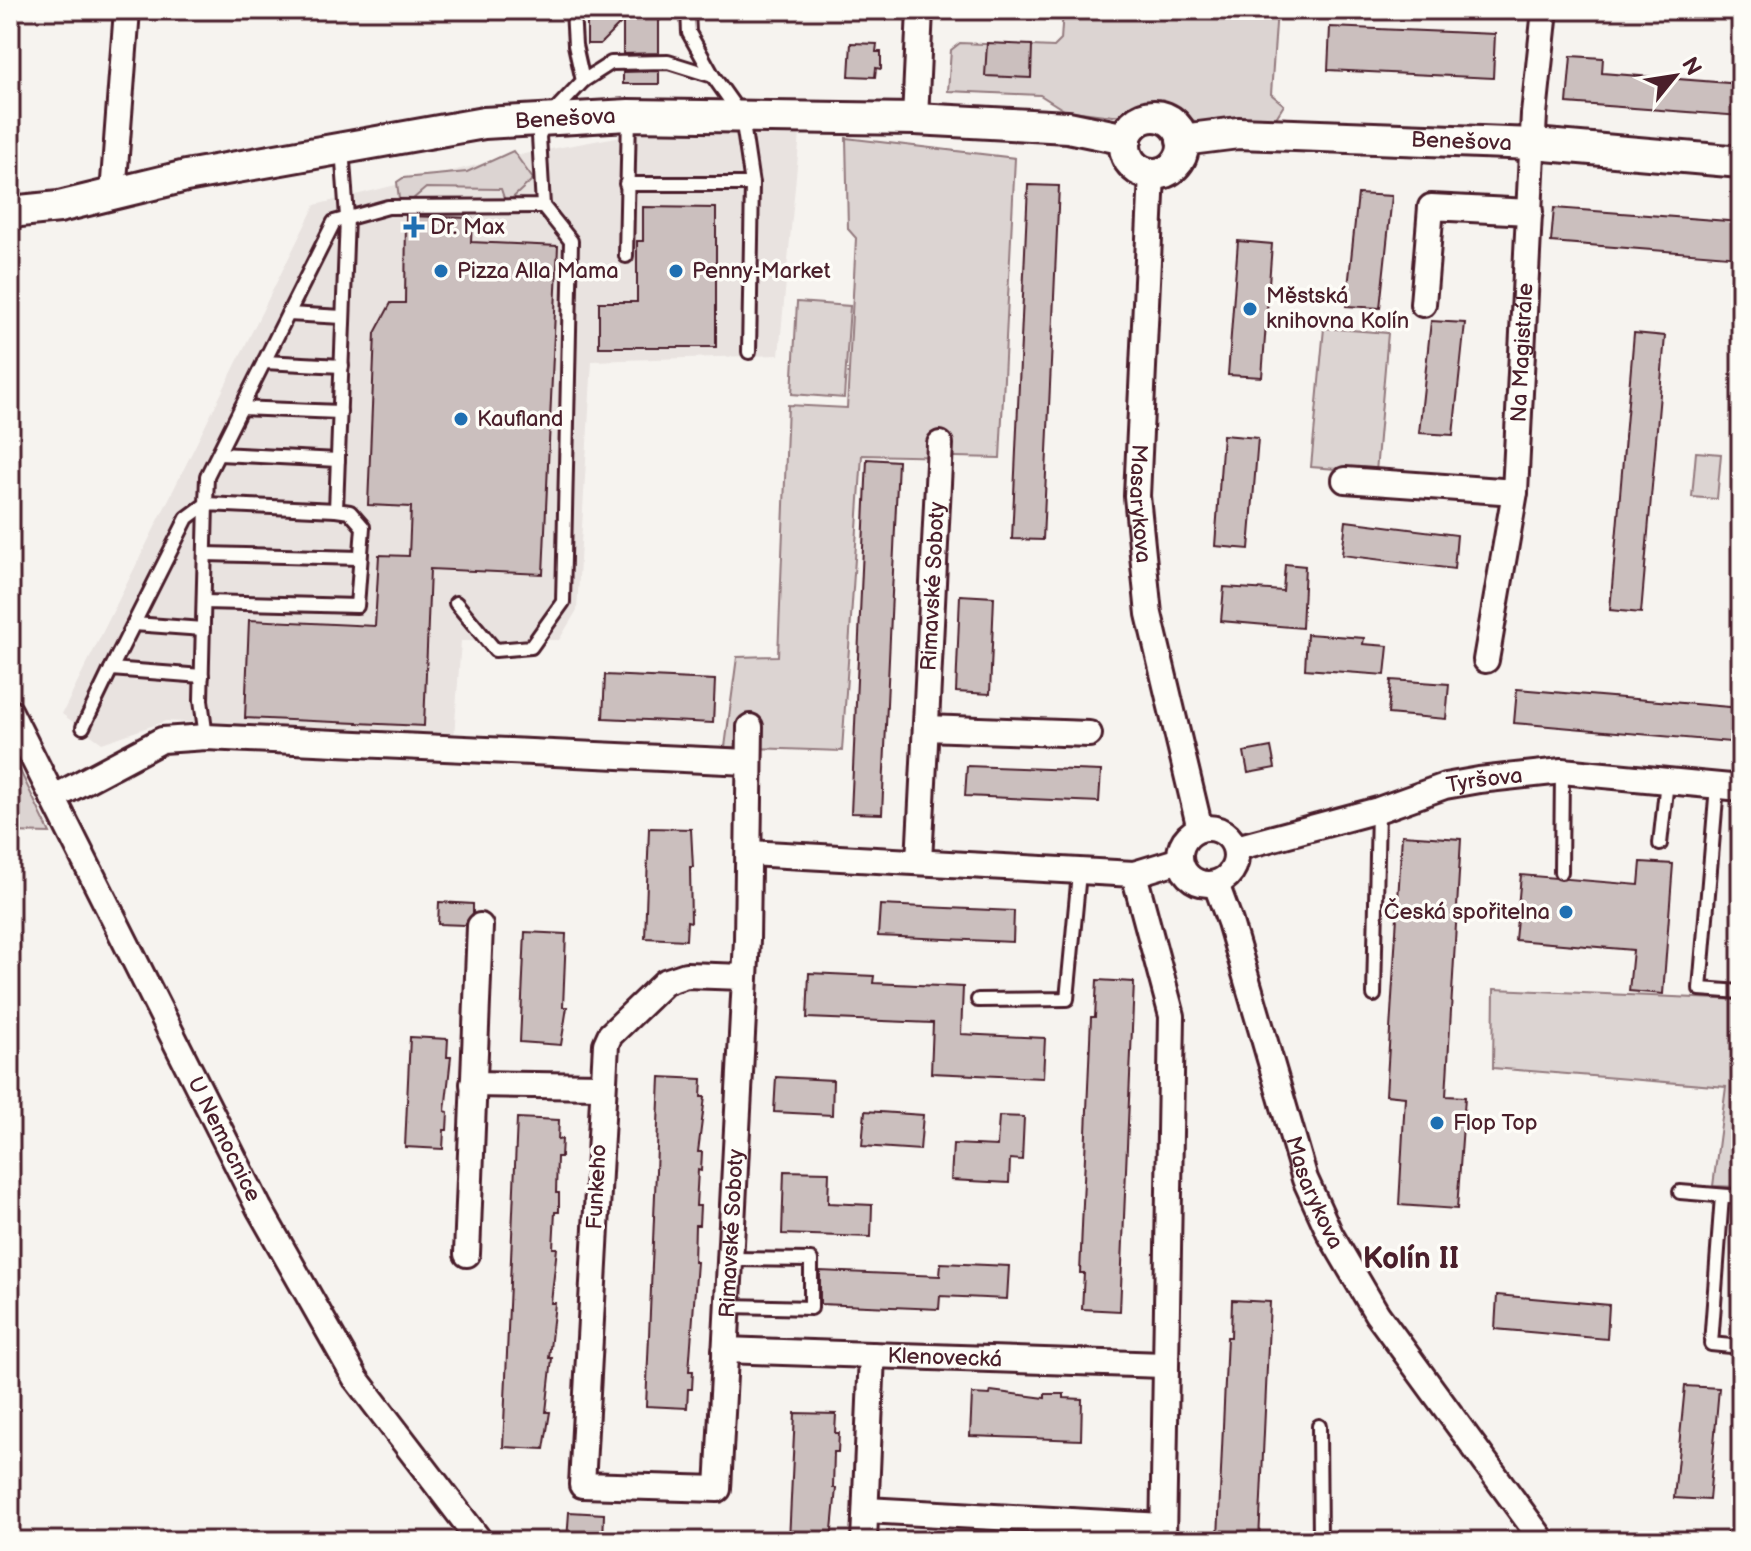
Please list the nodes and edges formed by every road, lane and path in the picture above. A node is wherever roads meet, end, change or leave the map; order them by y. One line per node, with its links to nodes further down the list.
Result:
1 (127, 10): 20 (street)
2 (573, 10): 7 (lane)
3 (688, 10): 6 (lane)
4 (920, 10): 10 (street)
5 (1545, 10): 14 (street, Na Magistrále)
6 (713, 76): 7 (lane); 9 (lane)
7 (583, 81): 11 (lane)
8 (629, 115): 9 (street, Benešova); 11 (street, Benešova); 18 (lane)
9 (742, 117): 10 (street, Benešova); 19 (lane)
10 (915, 119): 12 (street, Benešova)
11 (546, 120): 15 (street, Benešova); 21 (lane)
12 (1126, 139): 13 (street); 17 (street)
13 (1182, 140): 14 (street, Benešova); 17 (street)
14 (1534, 144): 16 (street, Benešova); 23 (street, Na Magistrále)
15 (342, 148): 20 (street, Benešova); 24 (lane)
16 (1741, 162)
17 (1152, 174): 62 (street, Masarykova)
18 (626, 184): 19 (lane); 25 (lane)
19 (752, 184): 29 (lane)
20 (113, 194): 22 (street, Benešova)
21 (543, 206): 24 (lane); 44 (lane)
22 (10, 212)
23 (1530, 212): 26 (street); 38 (street, Na Magistrále)
24 (347, 217): 27 (lane); 28 (lane)
25 (626, 256)
26 (1423, 304)
27 (288, 314): 28 (lane); 30 (lane)
28 (343, 317): 31 (lane)
29 (749, 352)
30 (264, 362): 31 (lane); 32 (lane)
31 (342, 366): 33 (lane)
32 (241, 408): 33 (lane); 35 (lane)
33 (340, 412): 36 (lane)
34 (940, 444): 53 (street, Rimavské Soboty)
35 (219, 454): 36 (lane); 39 (lane)
36 (338, 460): 40 (lane)
37 (1345, 480): 38 (street)
38 (1515, 492): 47 (street, Na Magistrále)
39 (206, 504): 40 (lane); 41 (lane); 45 (lane)
40 (336, 510): 42 (lane)
41 (205, 554): 42 (lane); 43 (lane)
42 (360, 558): 43 (lane)
43 (204, 602): 46 (lane)
44 (456, 603)
45 (134, 624): 46 (lane); 48 (lane)
46 (203, 629): 49 (lane)
47 (1486, 660)
48 (111, 669): 49 (lane); 51 (lane)
49 (202, 676): 55 (lane)
50 (10, 712): 60 (street, U Nemocnice)
51 (83, 727)
52 (750, 727): 56 (street)
53 (926, 728): 54 (street); 67 (street, Rimavské Soboty)
54 (1089, 734)
55 (206, 737): 56 (street); 60 (street)
56 (748, 762): 65 (street)
57 (1562, 771): 58 (street, Tyršova); 61 (street, Tyršova); 68 (lane)
58 (1667, 781): 59 (street, Tyršova); 63 (lane)
59 (1729, 787): 74 (lane)
60 (53, 798): 95 (street, U Nemocnice)
61 (1378, 810): 64 (street, Tyršova); 75 (lane)
62 (1200, 829): 64 (street); 66 (street)
63 (1660, 844)
64 (1236, 848): 71 (street)
65 (750, 853): 67 (street); 73 (street)
66 (1180, 860): 70 (street); 71 (street)
67 (919, 862): 69 (street)
68 (1561, 872)
69 (1079, 873): 70 (street); 76 (lane)
70 (1134, 874): 88 (street)
71 (1216, 884): 98 (street, Masarykova)
72 (480, 926): 77 (street)
73 (744, 977): 78 (street, Funkeho); 83 (street, Rimavské Soboty)
74 (1741, 992)
75 (1374, 995)
76 (978, 1000)
77 (473, 1084): 78 (street); 82 (street)
78 (602, 1086): 90 (street, Funkeho)
79 (1680, 1192): 80 (lane)
80 (1722, 1196): 81 (lane); 85 (lane)
81 (1741, 1197)
82 (467, 1254)
83 (730, 1259): 84 (street, Rimavské Soboty); 84 (lane)
84 (728, 1306): 86 (street, Rimavské Soboty)
85 (1741, 1347)
86 (725, 1350): 87 (street, Klenovecká); 90 (street, Rimavské Soboty)
87 (872, 1355): 88 (street, Klenovecká); 92 (street)
88 (1164, 1365): 94 (street)
89 (1319, 1426): 97 (lane)
90 (718, 1489)
91 (1741, 1499): 93 (lane)
92 (866, 1510): 94 (street); 96 (street)
93 (1741, 1533)
94 (1163, 1534)
95 (480, 1541)
96 (864, 1541)
97 (1320, 1541)
98 (1543, 1541)

